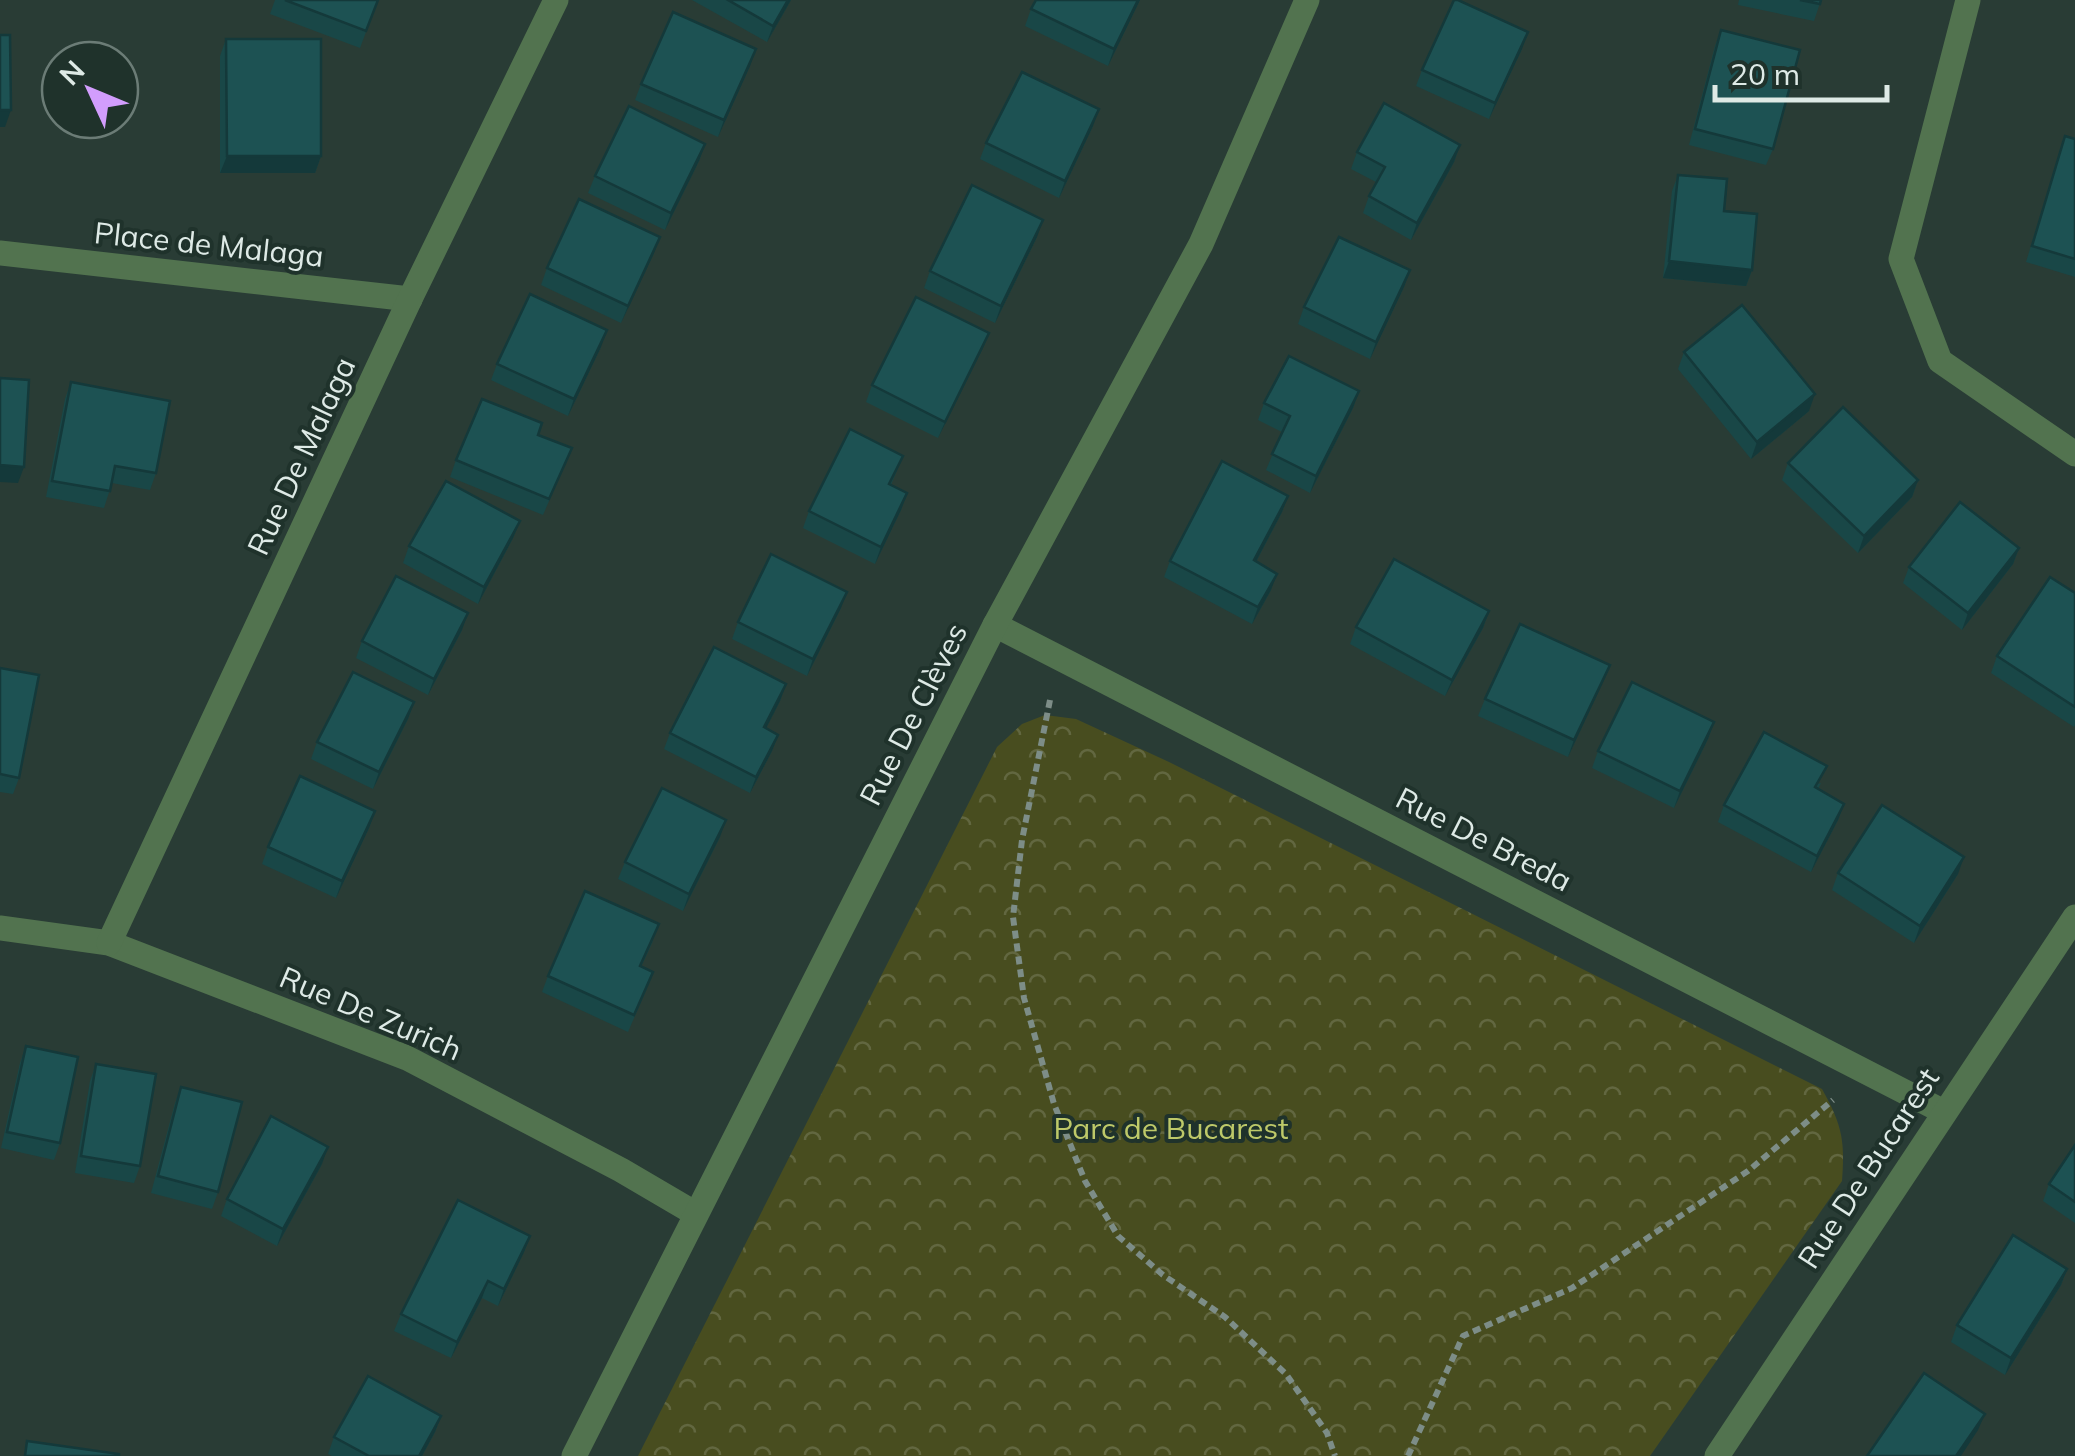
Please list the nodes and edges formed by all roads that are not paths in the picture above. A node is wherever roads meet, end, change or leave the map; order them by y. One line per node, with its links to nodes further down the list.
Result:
1 (556, 0): 5 (street, Rue De Malaga)
2 (1308, 0): 7 (street, Rue De Clèves)
3 (1968, 0): 6 (street)
4 (0, 253): 5 (street, Place de Malaga)
5 (410, 299): 10 (street, Rue De Malaga)
6 (2075, 454)
7 (995, 626): 11 (street, Rue De Breda); 12 (street, Rue De Clèves)
8 (2075, 918): 11 (street, Rue De Bucarest)
9 (0, 928): 10 (street, Rue De Zurich)
10 (109, 943): 12 (street, Rue De Zurich)
11 (1944, 1112): 14 (street, Rue De Bucarest)
12 (696, 1214): 13 (street, Rue De Clèves)
13 (574, 1456)
14 (1717, 1456)

